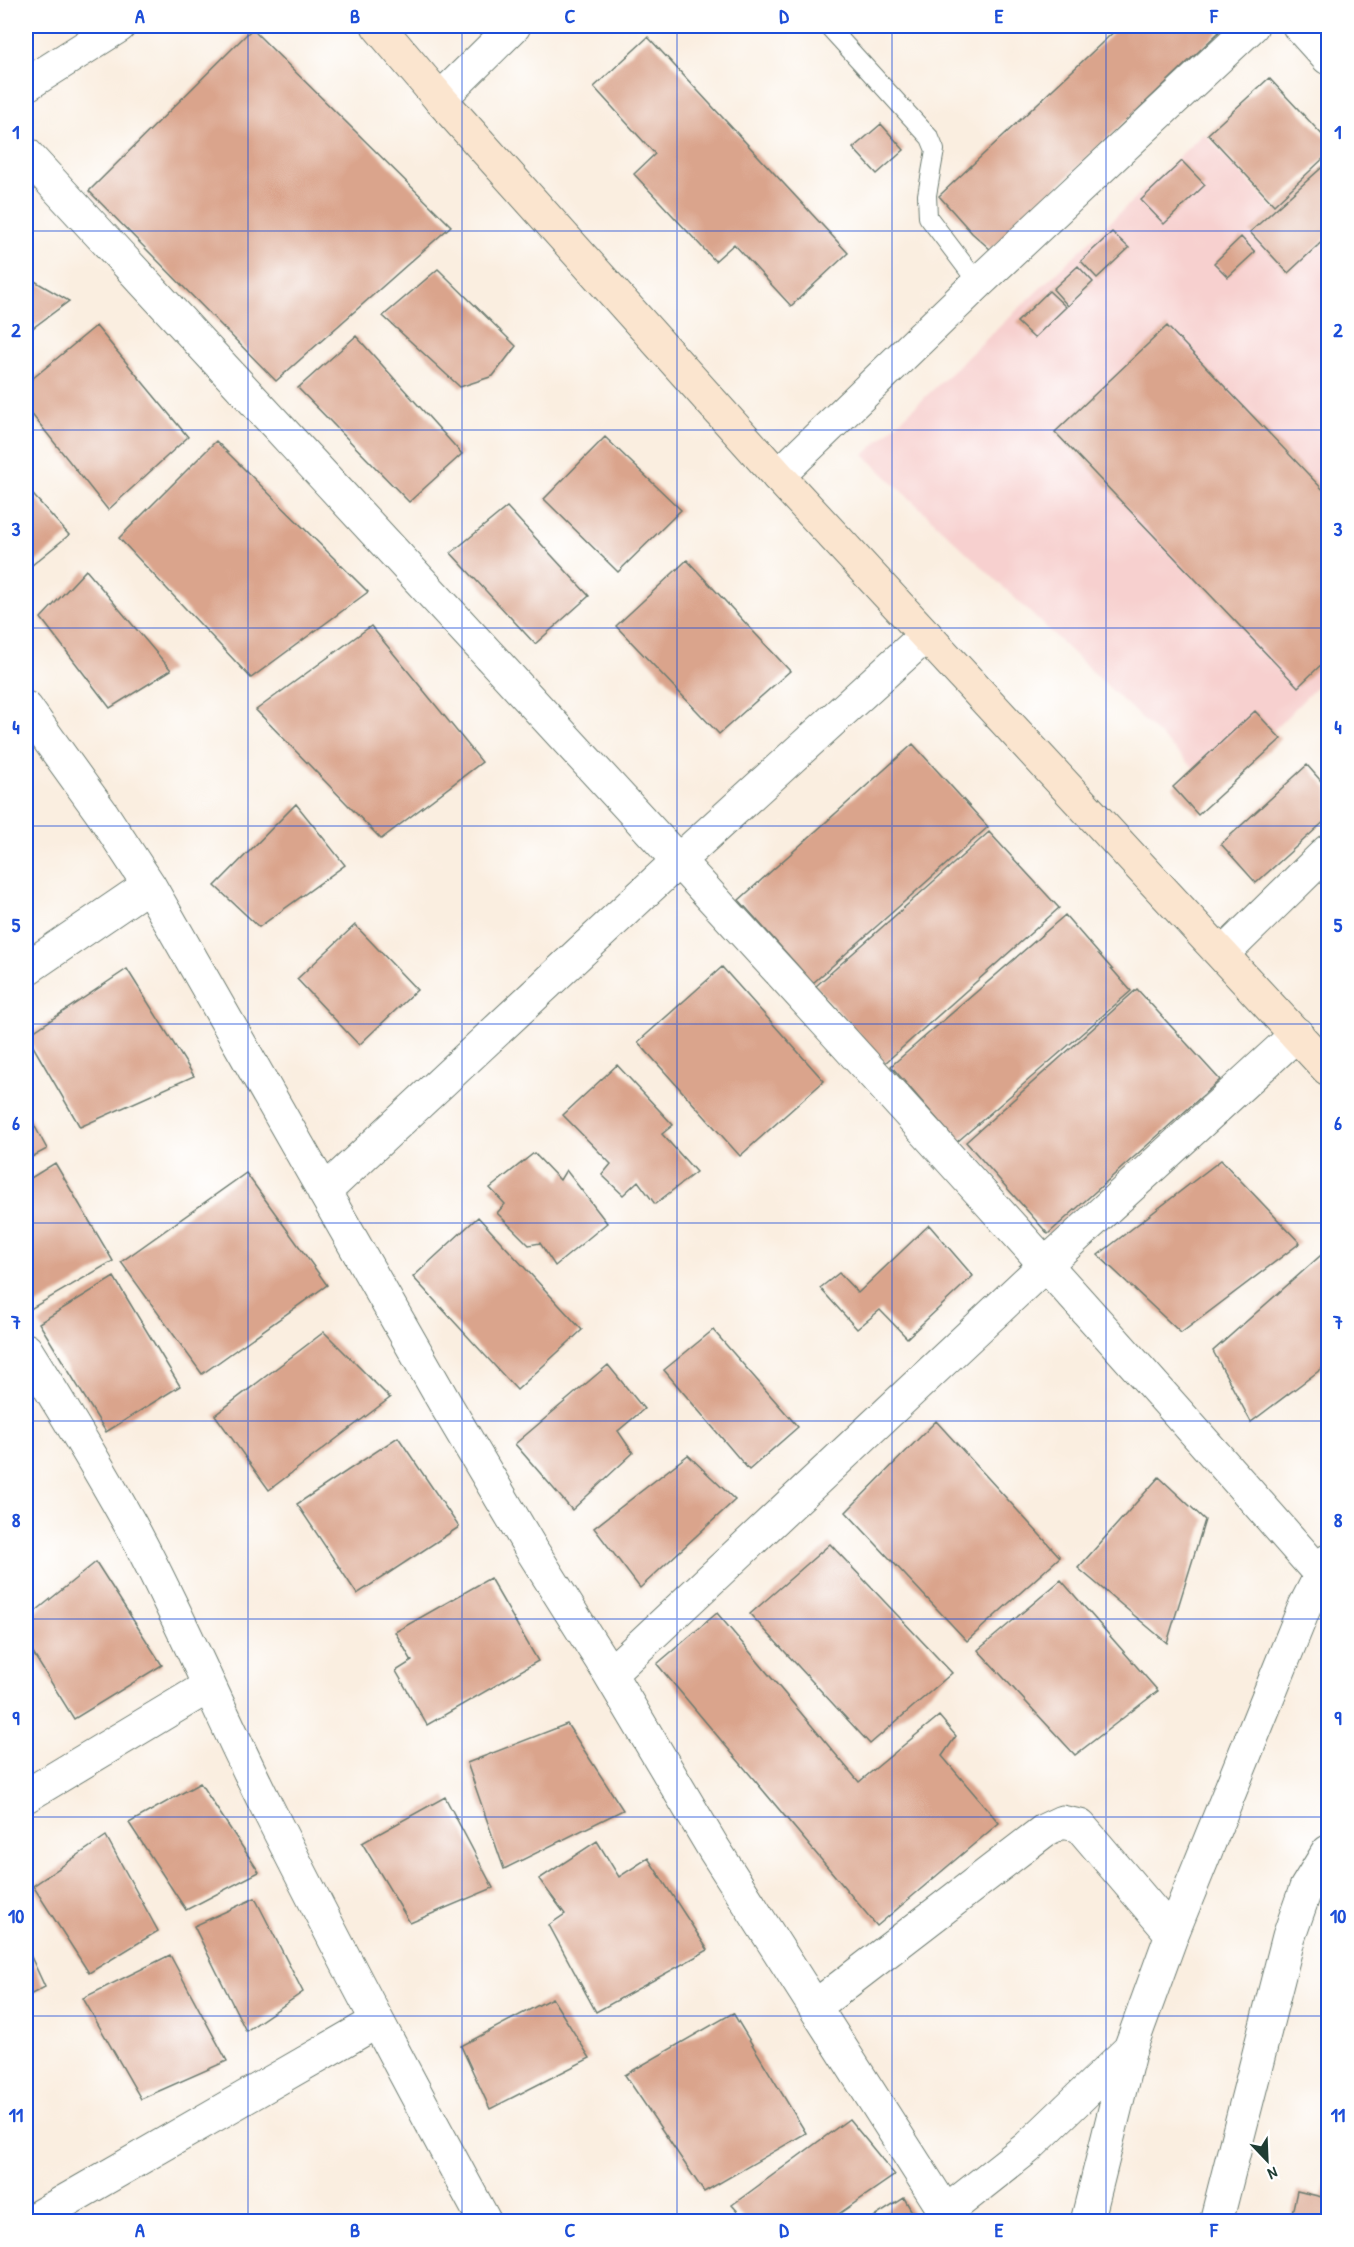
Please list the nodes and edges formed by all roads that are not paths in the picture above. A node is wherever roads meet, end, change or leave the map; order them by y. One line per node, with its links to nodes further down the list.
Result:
1 (119, 26): 8 (street)
2 (378, 26): 9 (main road)
3 (514, 26): 9 (street)
4 (828, 26): 11 (lane)
5 (1252, 26): 11 (street)
6 (1299, 26): 7 (street)
7 (1329, 58)
8 (26, 85)
9 (440, 99): 12 (main road)
10 (26, 154): 16 (street)
11 (978, 283): 12 (street)
12 (778, 476): 13 (main road)
13 (926, 635): 16 (street); 18 (main road)
14 (26, 708): 17 (street)
15 (1329, 851): 18 (street)
16 (678, 861): 22 (street); 23 (street)
17 (149, 885): 19 (street); 22 (street)
18 (1223, 954): 20 (main road)
19 (26, 969)
20 (1296, 1034): 21 (main road); 23 (street)
21 (1329, 1069)
22 (324, 1192): 27 (street)
23 (1046, 1264): 26 (street); 27 (street)
24 (26, 1350): 25 (street)
25 (38, 1396): 28 (street)
26 (1325, 1568): 31 (street)
27 (610, 1674): 32 (street)
28 (209, 1686): 29 (street); 33 (street)
29 (26, 1796)
30 (1329, 1852): 40 (street)
31 (1172, 1934): 32 (street); 34 (street)
32 (816, 2006): 36 (street)
33 (376, 2022): 35 (street); 38 (street)
34 (1130, 2049): 36 (street); 39 (street)
35 (67, 2212): 37 (street)
36 (949, 2217)
37 (29, 2222)
38 (485, 2222)
39 (1087, 2222)
40 (1216, 2222)

